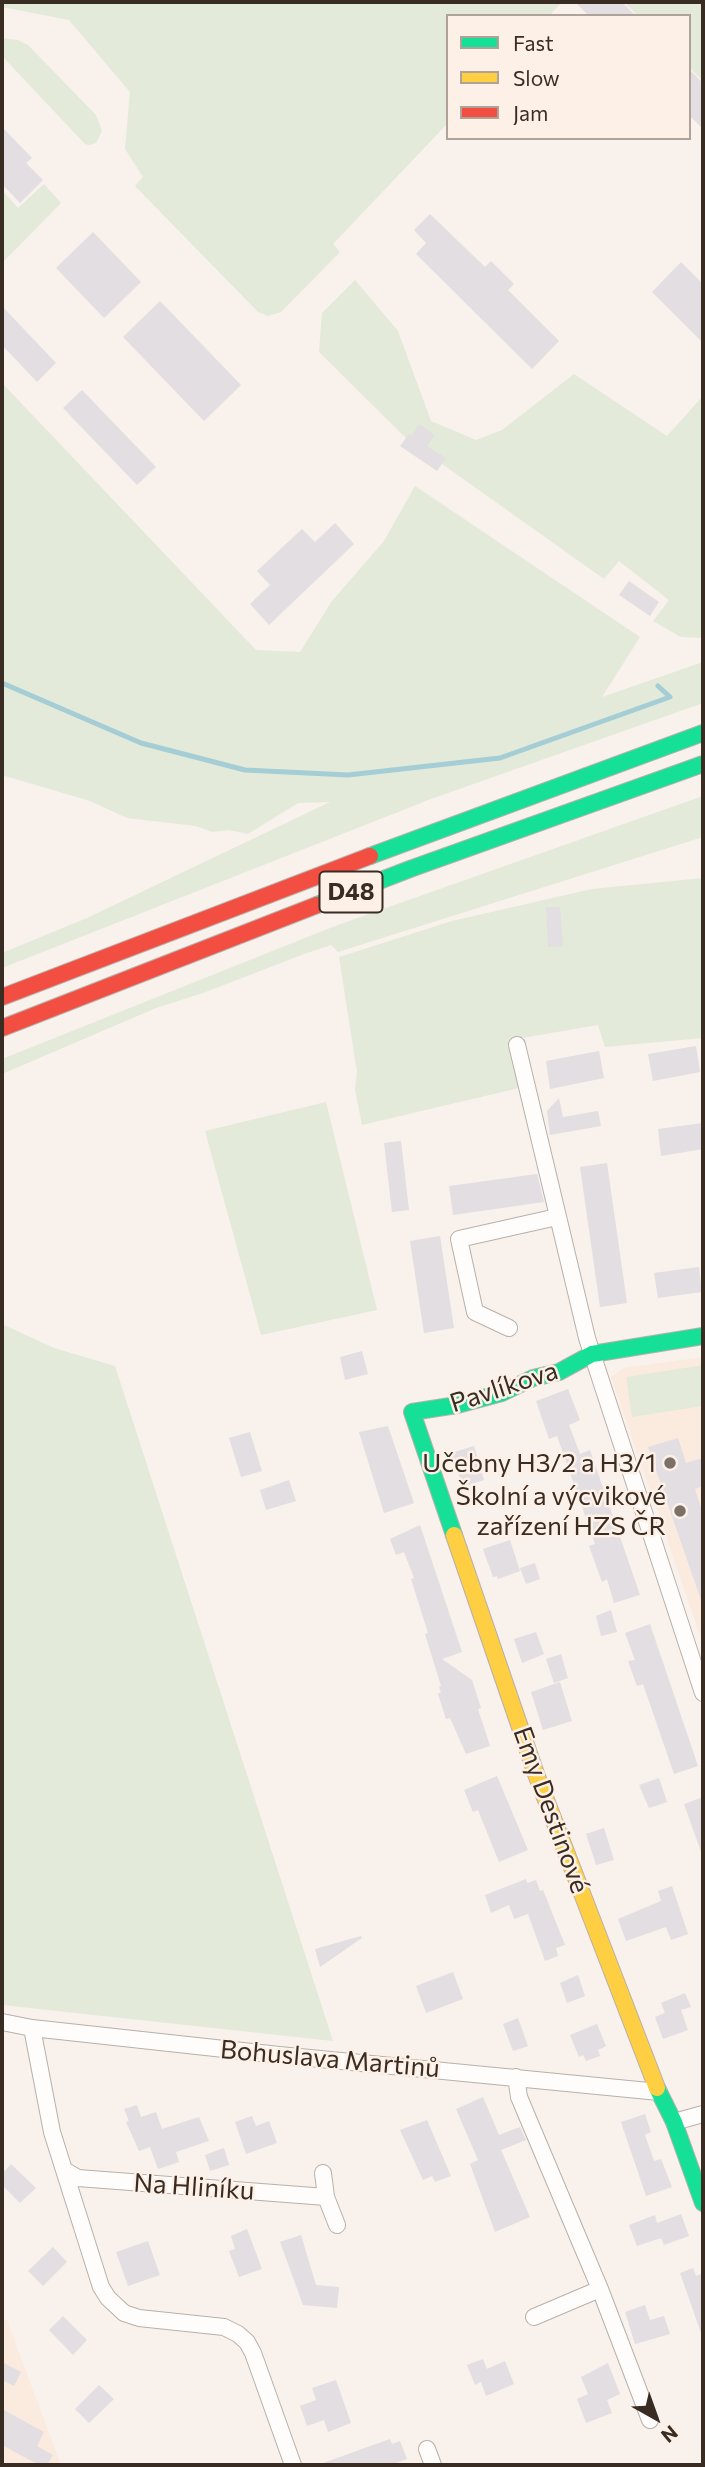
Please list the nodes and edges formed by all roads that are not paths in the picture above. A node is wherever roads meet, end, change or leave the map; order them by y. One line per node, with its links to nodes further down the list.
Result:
1 (703, 733): 3 (main road, D48)
2 (703, 764): 4 (main road, D48)
3 (2, 997)
4 (2, 1028)
5 (517, 1045): 6 (street, Pavlíkova)
6 (558, 1217): 7 (street, Pavlíkova); 9 (street, Pavlíkova)
7 (509, 1328)
8 (703, 1336): 9 (main road, Pavlíkova)
9 (592, 1354): 10 (main road, Pavlíkova); 11 (street)
10 (412, 1412): 15 (main road, Emy Destinové)
11 (703, 1693)
12 (2, 2022): 13 (street, Bohuslava Martinů)
13 (32, 2028): 14 (street, Bohuslava Martinů); 18 (street)
14 (516, 2077): 15 (street, Bohuslava Martinů); 23 (street)
15 (659, 2092): 17 (main road, Emy Destinové)
16 (703, 2114): 17 (street)
17 (674, 2122): 21 (main road, Emy Destinové)
18 (64, 2170): 20 (street, Na Hliníku); 27 (street)
19 (323, 2173): 20 (street)
20 (326, 2197): 22 (street)
21 (703, 2203)
22 (337, 2225)
23 (600, 2289): 24 (street); 25 (street)
24 (534, 2317)
25 (650, 2420)
26 (427, 2449): 28 (street)
27 (293, 2465)
28 (433, 2465)

